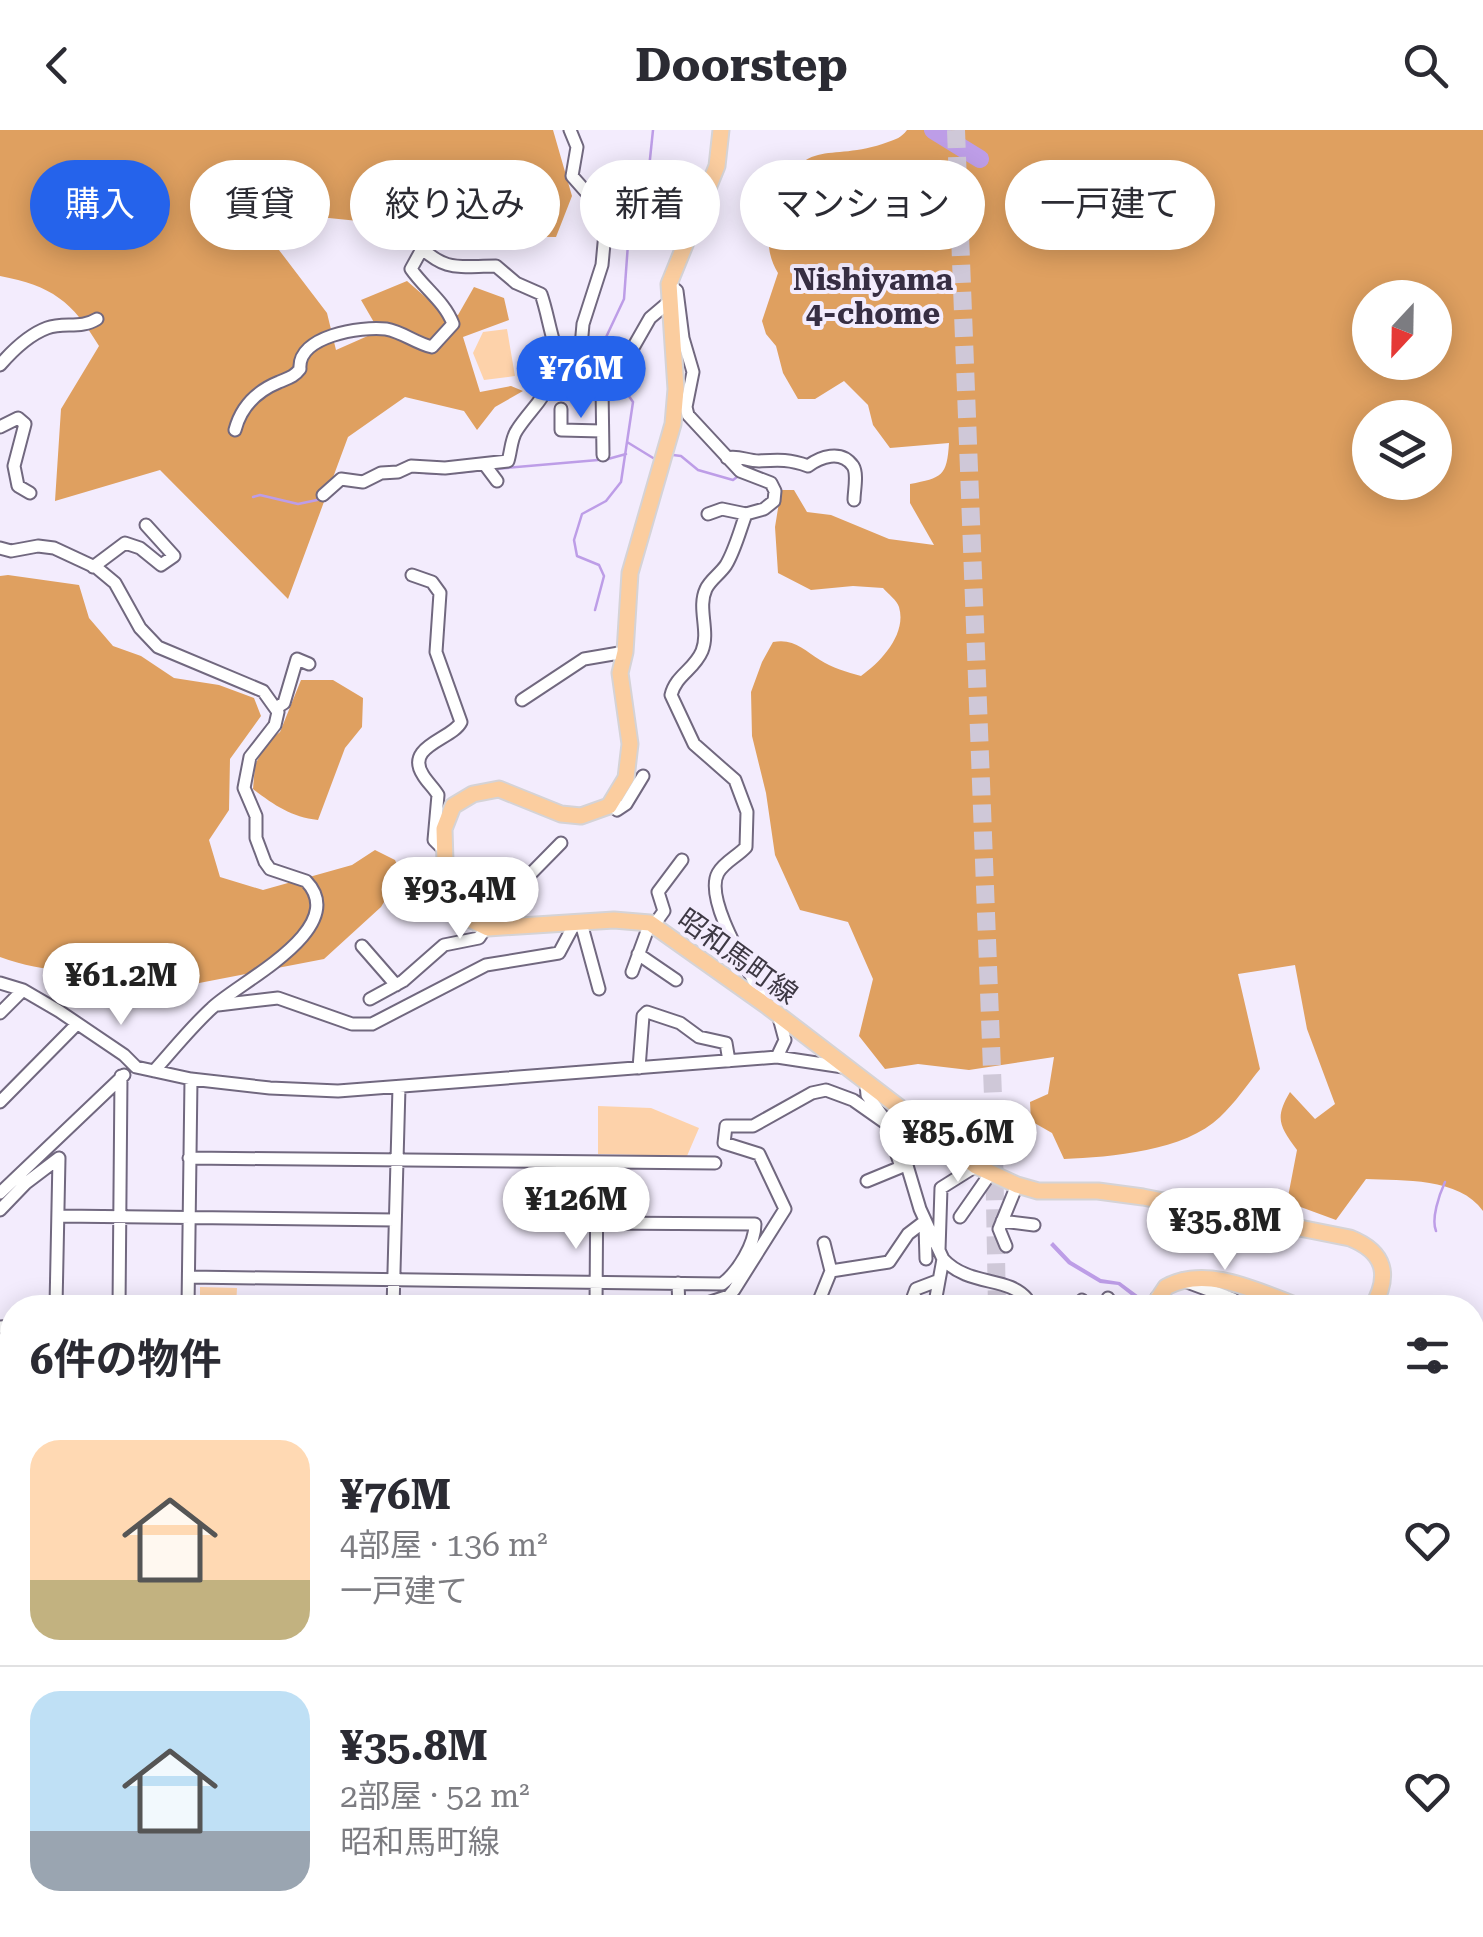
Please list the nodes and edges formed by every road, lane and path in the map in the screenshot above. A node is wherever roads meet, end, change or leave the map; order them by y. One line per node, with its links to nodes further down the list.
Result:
1 (570, 130): 9 (street)
2 (721, 130): 3 (main road)
3 (669, 284): 4 (main road); 15 (street)
4 (670, 302): 8 (street); 25 (main road)
5 (97, 319): 7 (street)
6 (550, 332): 9 (street); 12 (street); 17 (street)
7 (0, 365)
8 (610, 379): 9 (street); 13 (street)
9 (578, 380)
10 (561, 409): 13 (street)
11 (0, 427): 16 (street)
12 (235, 430)
13 (602, 431): 14 (street)
14 (602, 455)
15 (727, 458): 18 (street); 20 (street)
16 (30, 493)
17 (323, 495)
18 (854, 500)
19 (708, 514): 20 (street)
20 (746, 514): 47 (street)
21 (146, 525): 23 (street)
22 (0, 548): 23 (street)
23 (93, 566): 28 (street)
24 (412, 575): 32 (street)
25 (625, 652): 27 (street); 30 (main road)
26 (309, 664): 28 (street)
27 (522, 700)
28 (276, 708): 46 (street)
29 (643, 776): 30 (street)
30 (612, 804): 32 (main road)
31 (561, 842): 36 (street)
32 (443, 849): 36 (main road)
33 (682, 860): 35 (street)
34 (578, 923): 35 (main road, 昭和馬町線); 36 (main road, 昭和馬町線); 44 (street); 46 (street)
35 (652, 924): 38 (street); 47 (main road, 昭和馬町線)
36 (488, 928): 42 (street)
37 (362, 946): 42 (street)
38 (638, 954): 39 (street); 40 (street)
39 (632, 972)
40 (676, 980)
41 (0, 983): 43 (street)
42 (396, 985): 45 (street)
43 (24, 990): 48 (street); 49 (street)
44 (599, 990)
45 (370, 999)
46 (214, 1005): 55 (street)
47 (773, 1010): 50 (street); 52 (main road, 昭和馬町線)
48 (0, 1013)
49 (77, 1024): 53 (street); 60 (street)
50 (777, 1057): 51 (street); 52 (street)
51 (729, 1061): 54 (street); 54 (street)
52 (843, 1067): 58 (main road, 昭和馬町線)
53 (136, 1068): 55 (street); 56 (street)
54 (639, 1068): 59 (street)
55 (154, 1071): 57 (street)
56 (122, 1076): 70 (street); 73 (street)
57 (191, 1079): 59 (street); 63 (street)
58 (866, 1084): 61 (street); 67 (main road, 昭和馬町線)
59 (400, 1086): 64 (street)
60 (0, 1102)
61 (890, 1126): 62 (street); 98 (street)
62 (902, 1149): 68 (street); 78 (street)
63 (189, 1158): 64 (street); 74 (street)
64 (396, 1158): 65 (street); 76 (street)
65 (597, 1163): 66 (street); 79 (street)
66 (715, 1163)
67 (983, 1170): 69 (main road, 昭和馬町線); 75 (street); 83 (street)
68 (867, 1181)
69 (1018, 1186): 77 (street); 106 (main road, 昭和馬町線)
70 (0, 1193)
71 (0, 1210): 72 (street)
72 (59, 1216): 73 (street); 92 (street)
73 (120, 1216): 74 (street); 93 (street)
74 (188, 1217): 76 (street); 86 (street)
75 (960, 1218)
76 (395, 1220): 89 (street)
77 (1002, 1221): 80 (street); 82 (street)
78 (925, 1222): 83 (street); 84 (street); 85 (street)
79 (597, 1223): 90 (street); 91 (street)
80 (1034, 1224)
81 (824, 1242): 85 (street)
82 (1006, 1246)
83 (941, 1255): 88 (street); 102 (street)
84 (926, 1259)
85 (832, 1272): 99 (street)
86 (189, 1276): 89 (street); 94 (street)
87 (1182, 1280): 103 (main road); 104 (street); 105 (main road)
88 (937, 1281): 100 (street); 101 (street)
89 (394, 1282): 90 (street); 95 (street)
90 (596, 1282): 91 (street); 96 (street)
91 (678, 1283): 97 (street)
92 (56, 1295)
93 (119, 1295)
94 (188, 1295)
95 (394, 1295)
96 (596, 1295)
97 (678, 1295)
98 (730, 1295)
99 (822, 1295)
100 (914, 1295)
101 (935, 1295)
102 (1024, 1295)
103 (1160, 1295)
104 (1224, 1295)
105 (1264, 1295)
106 (1378, 1295)

